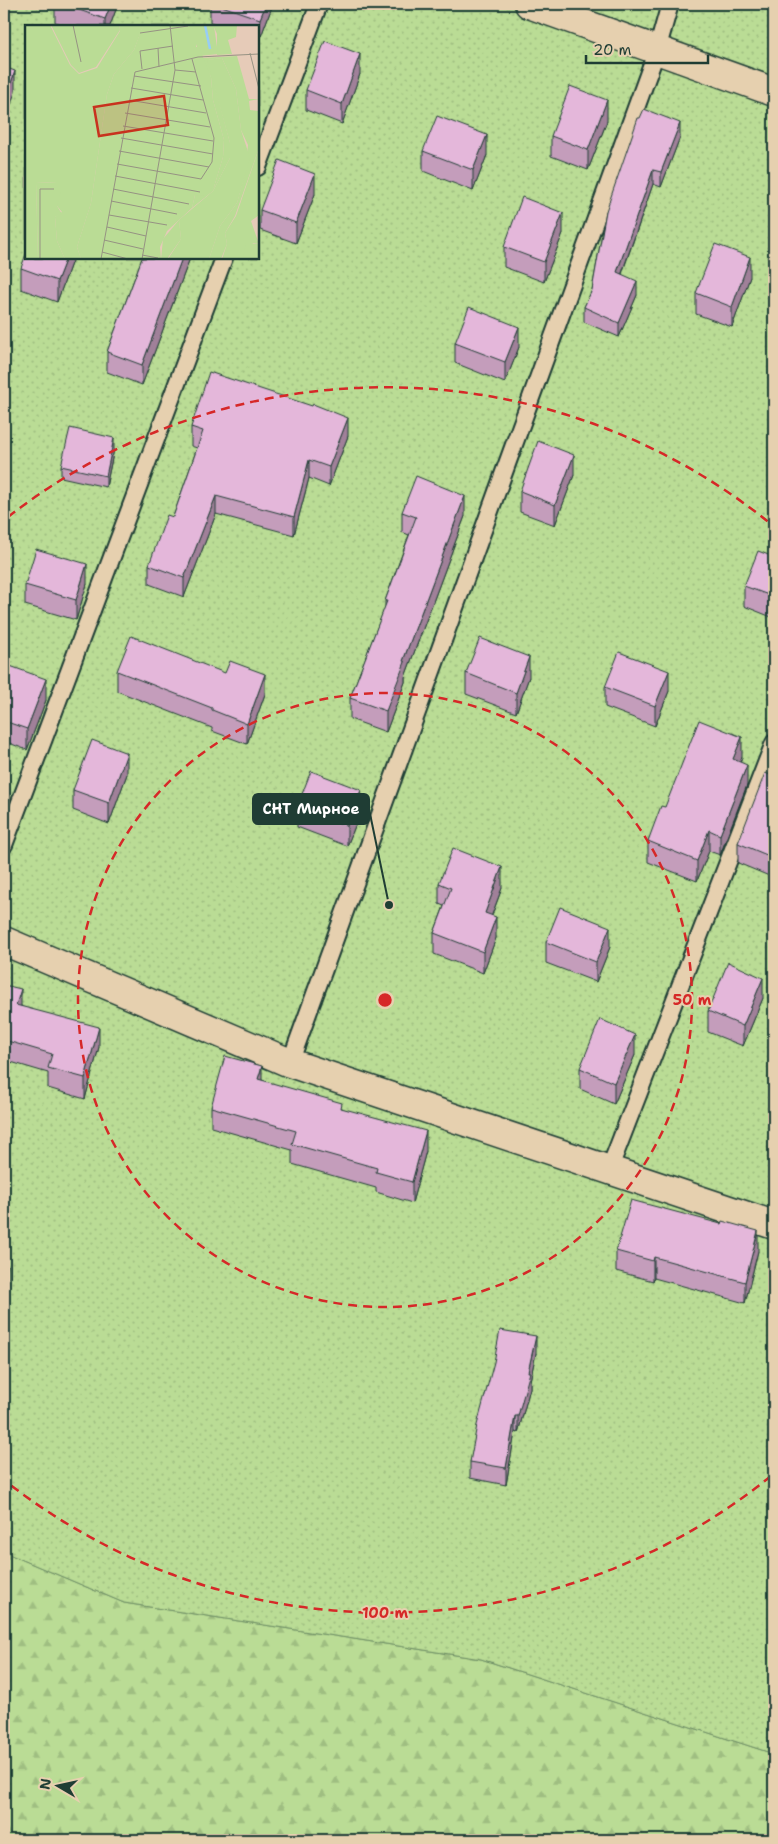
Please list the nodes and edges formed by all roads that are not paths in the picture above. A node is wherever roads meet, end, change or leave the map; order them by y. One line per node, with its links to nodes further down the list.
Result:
1 (318, 4): 6 (lane)
2 (529, 4): 4 (street)
3 (670, 4): 4 (lane)
4 (657, 50): 5 (street); 11 (lane)
5 (774, 92)
6 (259, 164)
7 (224, 259): 9 (lane)
8 (774, 743): 12 (lane)
9 (4, 845)
10 (4, 941): 11 (street)
11 (290, 1064): 12 (street)
12 (609, 1170): 13 (street)
13 (774, 1225)

